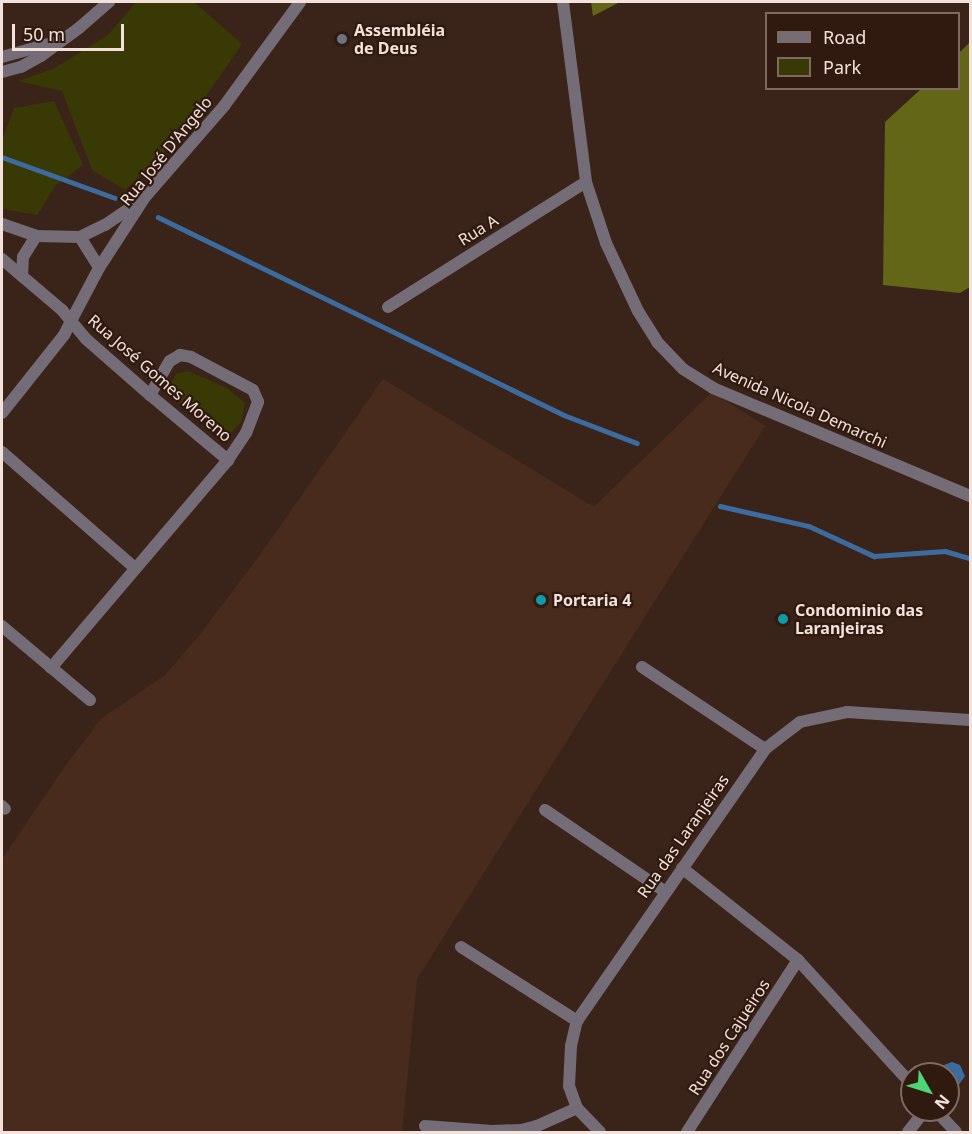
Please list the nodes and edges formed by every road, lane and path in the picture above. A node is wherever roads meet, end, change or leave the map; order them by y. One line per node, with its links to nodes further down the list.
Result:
1 (109, 2): 4 (street)
2 (300, 2): 8 (street, Rua José D'Angelo)
3 (563, 2): 7 (street, Avenida Nicola Demarchi)
4 (62, 40): 5 (street); 6 (street)
5 (2, 57)
6 (2, 72)
7 (586, 182): 15 (street, Rua A); 21 (street, Avenida Nicola Demarchi)
8 (145, 197): 11 (street); 13 (street, Rua José D'Angelo)
9 (2, 224): 10 (street)
10 (36, 236): 11 (street); 14 (street)
11 (80, 237): 13 (street)
12 (2, 259): 14 (street, Rua José Gomes Moreno)
13 (99, 268): 16 (street, Rua José D'Angelo)
14 (22, 276): 16 (street, Rua José Gomes Moreno)
15 (388, 307)
16 (71, 321): 17 (street, Rua José Gomes Moreno); 18 (street, Rua José D'Angelo)
17 (150, 395): 20 (street, Rua José Gomes Moreno); 20 (street)
18 (2, 413)
19 (2, 452): 22 (street)
20 (228, 459): 22 (street, Rua José Gomes Moreno)
21 (970, 496)
22 (135, 568): 25 (street, Rua José Gomes Moreno)
23 (2, 626): 25 (street)
24 (642, 667): 28 (street)
25 (51, 668): 26 (street)
26 (90, 700)
27 (970, 720): 28 (street, Rua das Laranjeiras)
28 (765, 749): 30 (street, Rua das Laranjeiras)
29 (545, 810): 31 (street)
30 (682, 868): 31 (street, Rua das Laranjeiras); 33 (street)
31 (664, 891): 34 (street, Rua das Laranjeiras)
32 (460, 947): 34 (street)
33 (798, 960): 35 (street); 39 (street, Rua dos Cajueiros)
34 (577, 1021): 36 (street, Rua das Laranjeiras)
35 (900, 1072)
36 (577, 1108): 37 (street); 38 (street, Rua das Laranjeiras)
37 (425, 1126)
38 (600, 1132)
39 (687, 1132)

